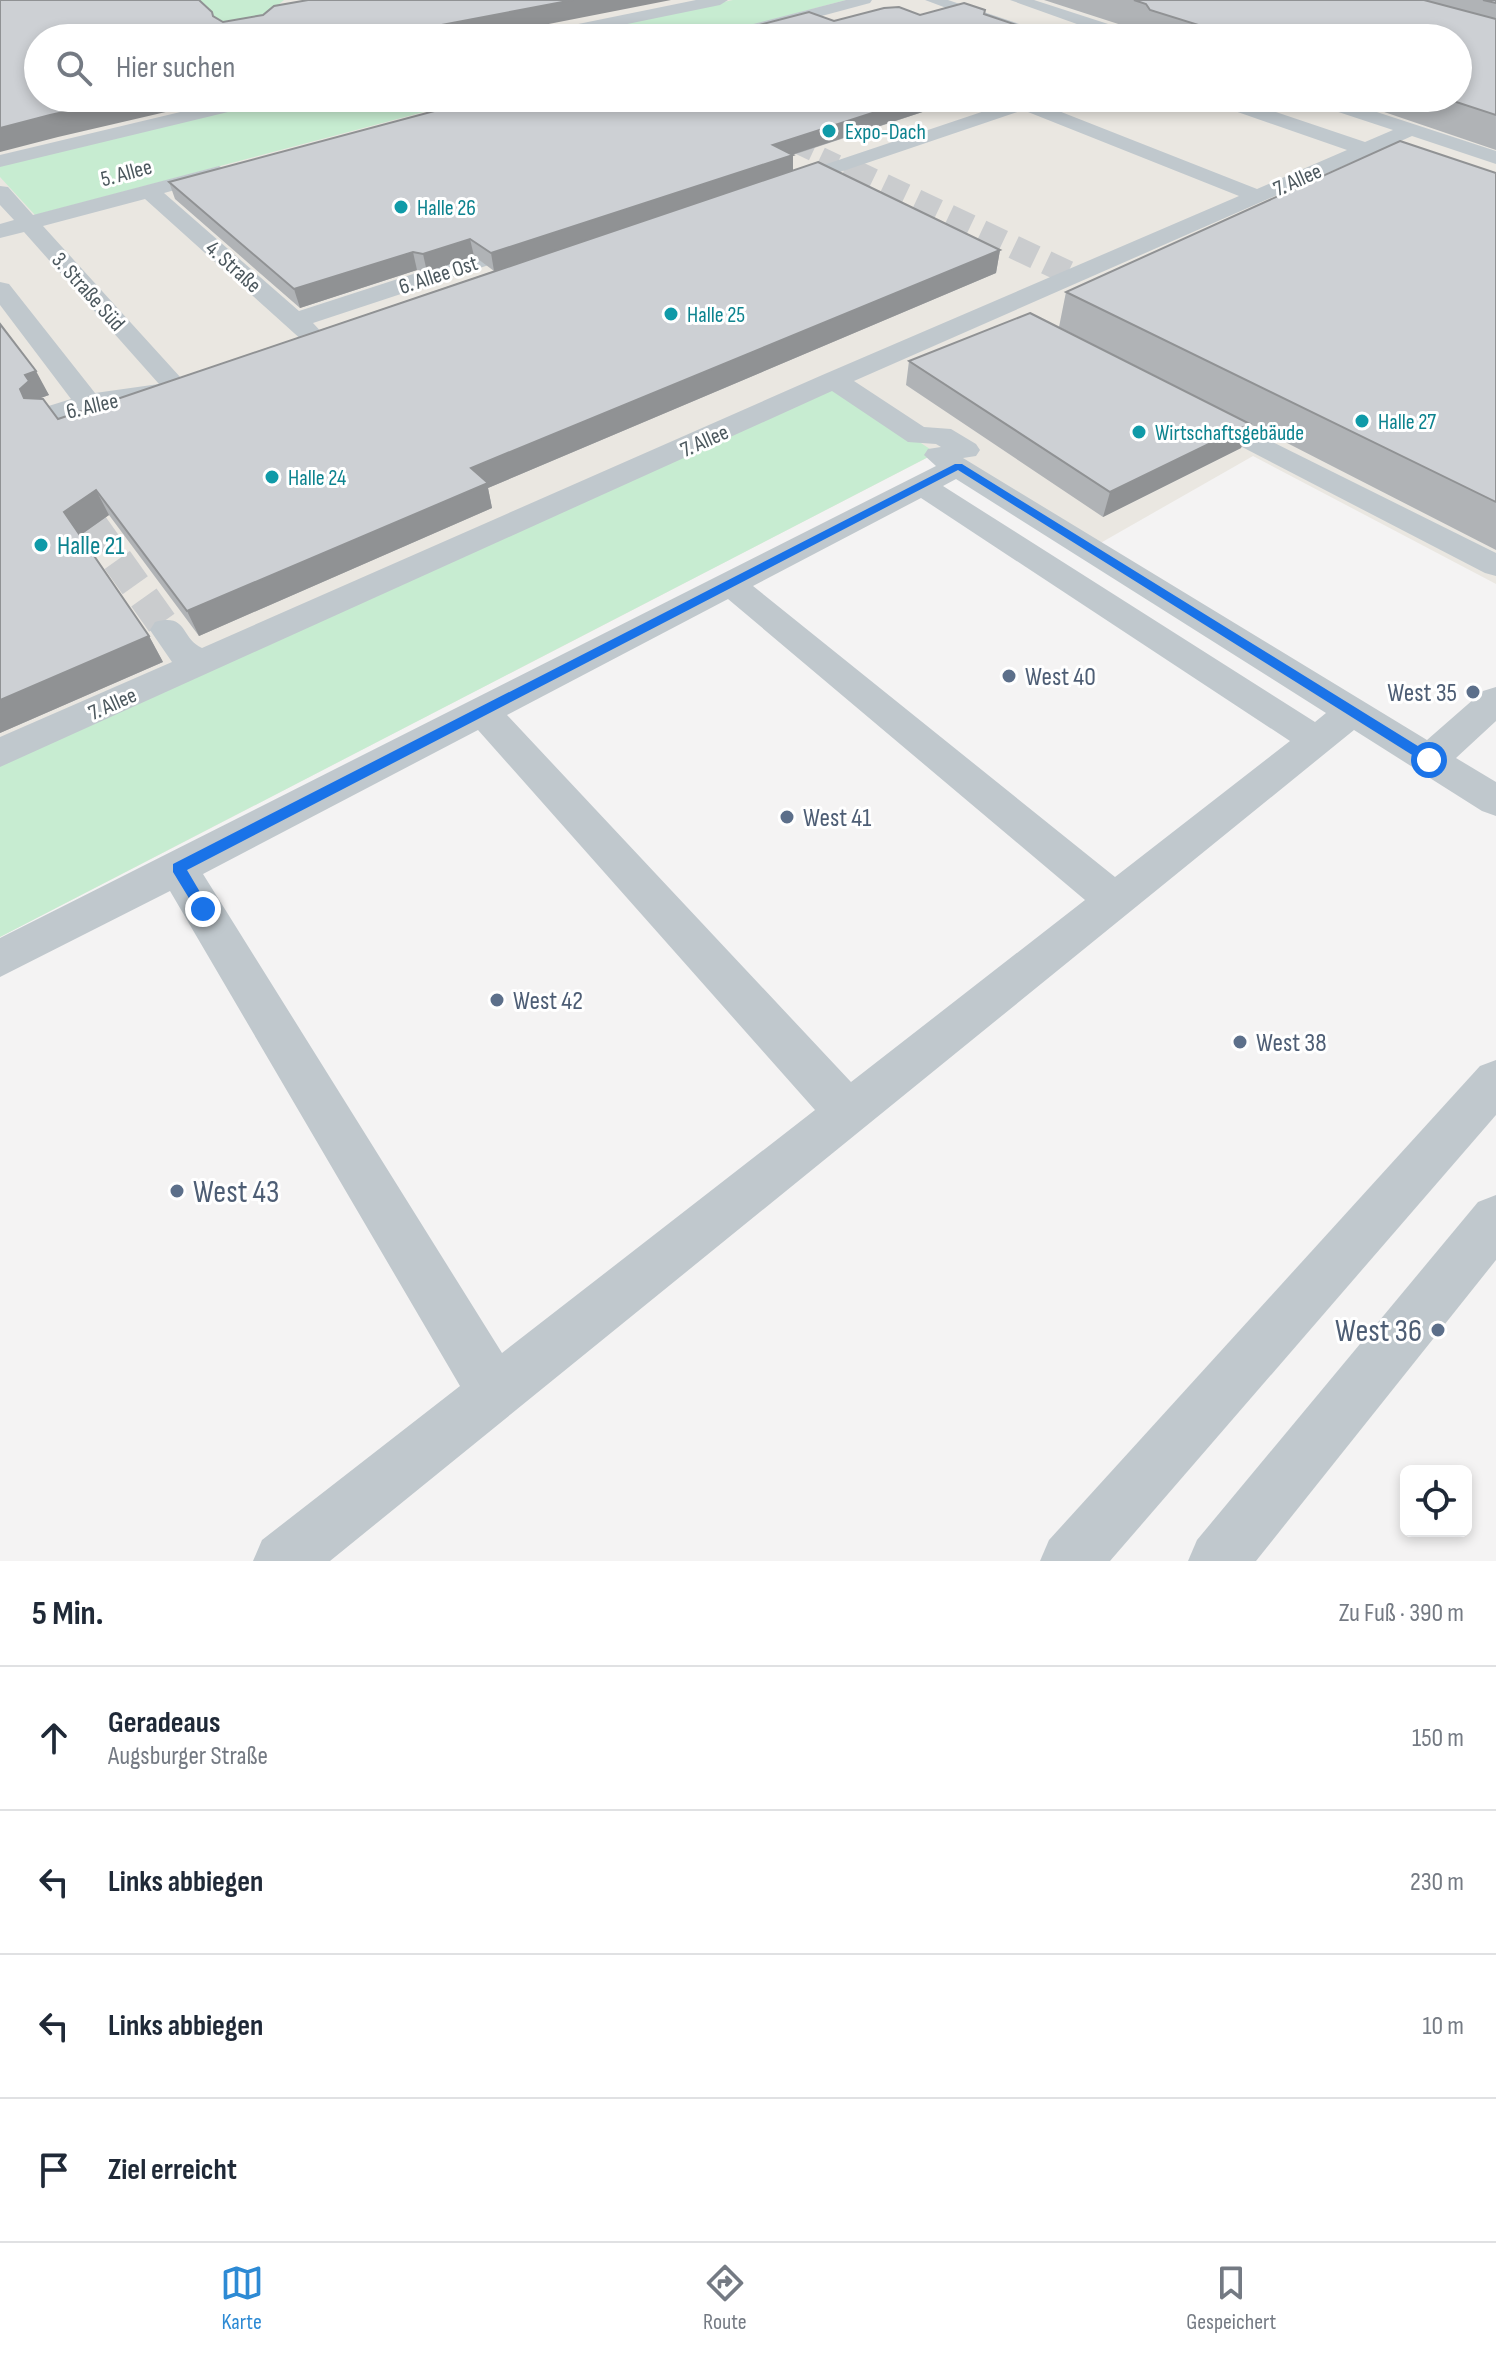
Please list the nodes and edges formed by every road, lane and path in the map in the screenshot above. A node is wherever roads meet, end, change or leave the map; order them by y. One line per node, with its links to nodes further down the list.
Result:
1 (720, 0): 5 (lane)
2 (864, 0): 6 (lane)
3 (933, 0): 7 (lane)
4 (1018, 0): 8 (lane)
5 (603, 24)
6 (774, 24)
7 (1002, 24)
8 (1091, 24)
9 (205, 112): 18 (lane)
10 (1000, 112): 22 (lane)
11 (1058, 112): 23 (lane)
12 (1256, 112): 15 (lane)
13 (1361, 112): 14 (lane)
14 (1410, 130): 15 (lane, 7. Allee); 16 (lane)
15 (1365, 150): 17 (lane); 23 (lane, 7. Allee)
16 (1496, 158)
17 (1394, 160)
18 (0, 161)
19 (234, 168): 20 (lane, 5. Allee)
20 (149, 191): 24 (lane, 5. Allee); 29 (lane, 4. Straße)
21 (0, 192): 24 (lane, 3. Straße Süd)
22 (760, 193)
23 (1257, 196): 28 (lane, 7. Allee)
24 (28, 223): 25 (lane, 5. Allee); 34 (lane, 3. Straße Süd)
25 (0, 231)
26 (549, 237): 29 (lane, 6. Allee Ost)
27 (0, 289): 35 (lane)
28 (998, 308): 30 (lane); 33 (lane, 7. Allee)
29 (295, 321): 31 (lane, 4. Straße)
30 (1026, 323)
31 (290, 351)
32 (206, 380): 34 (lane, 6. Allee)
33 (834, 380): 39 (lane); 43 (lane, 7. Allee)
34 (178, 389): 35 (lane, 6. Allee)
35 (88, 402): 37 (lane, 6. Allee)
36 (1181, 404): 40 (lane)
37 (49, 415)
38 (938, 468): 41 (lane); 46 (lane); 46 (lane)
39 (1083, 522)
40 (1496, 566)
41 (729, 583): 45 (lane); 51 (lane)
42 (167, 630): 43 (lane)
43 (205, 662): 47 (lane, 7. Allee)
44 (1496, 700): 48 (lane)
45 (483, 712): 50 (lane); 54 (lane)
46 (1334, 726): 48 (lane); 51 (lane)
47 (0, 753)
48 (1429, 760): 49 (lane)
49 (1496, 801)
50 (178, 868): 52 (lane); 56 (lane)
51 (1114, 900): 54 (lane)
52 (0, 959)
53 (1496, 1081): 58 (lane)
54 (848, 1112): 56 (lane)
55 (1496, 1220): 59 (lane)
56 (495, 1392): 57 (lane)
57 (283, 1561)
58 (1070, 1561)
59 (1218, 1561)

